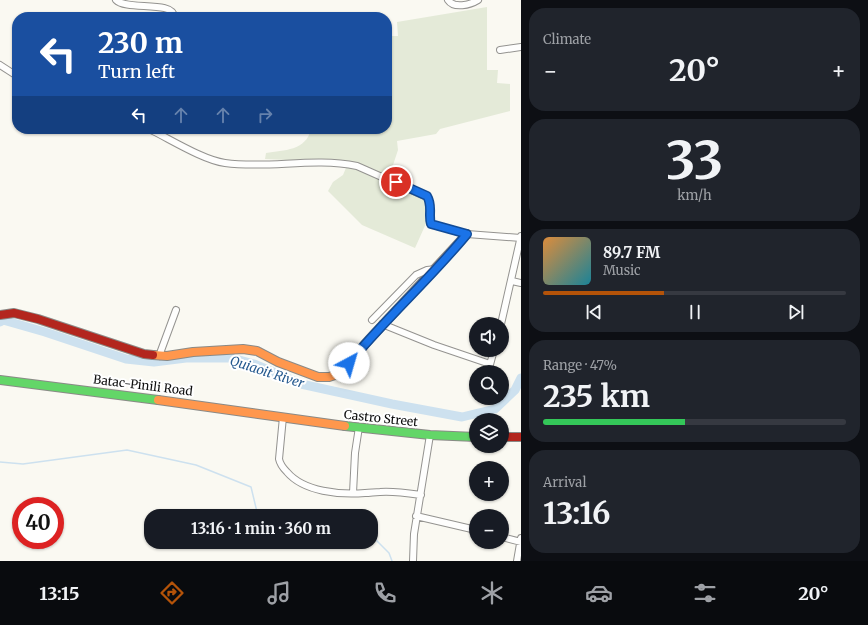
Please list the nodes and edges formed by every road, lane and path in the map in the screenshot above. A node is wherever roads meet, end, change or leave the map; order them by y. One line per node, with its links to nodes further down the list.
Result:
1 (116, 0): 4 (street)
2 (448, 0): 3 (street)
3 (478, 0)
4 (174, 12)
5 (521, 47): 6 (street)
6 (500, 50)
7 (0, 65): 8 (street)
8 (12, 73)
9 (159, 134): 10 (street)
10 (467, 234): 11 (street); 12 (street)
11 (521, 238): 13 (street)
12 (436, 269): 18 (street); 19 (street)
13 (512, 281): 14 (street); 17 (street)
14 (521, 283)
15 (176, 310): 20 (street)
16 (0, 315): 20 (street)
17 (504, 317)
18 (372, 320)
19 (382, 324): 20 (street); 22 (street)
20 (159, 356)
21 (492, 357): 22 (street)
22 (490, 364)
23 (0, 380): 24 (street, Batac-Pinili Road)
24 (283, 417): 25 (street, Castro Street); 30 (street)
25 (359, 427): 26 (street, Castro Street); 30 (street)
26 (430, 435): 27 (street, Castro Street); 31 (street)
27 (469, 437)
28 (509, 437): 29 (street)
29 (521, 437)
30 (352, 493): 31 (street)
31 (421, 495): 32 (street)
32 (416, 516): 33 (street); 36 (street)
33 (469, 528)
34 (509, 538): 35 (street)
35 (521, 540): 37 (street)
36 (412, 561)
37 (517, 561)

